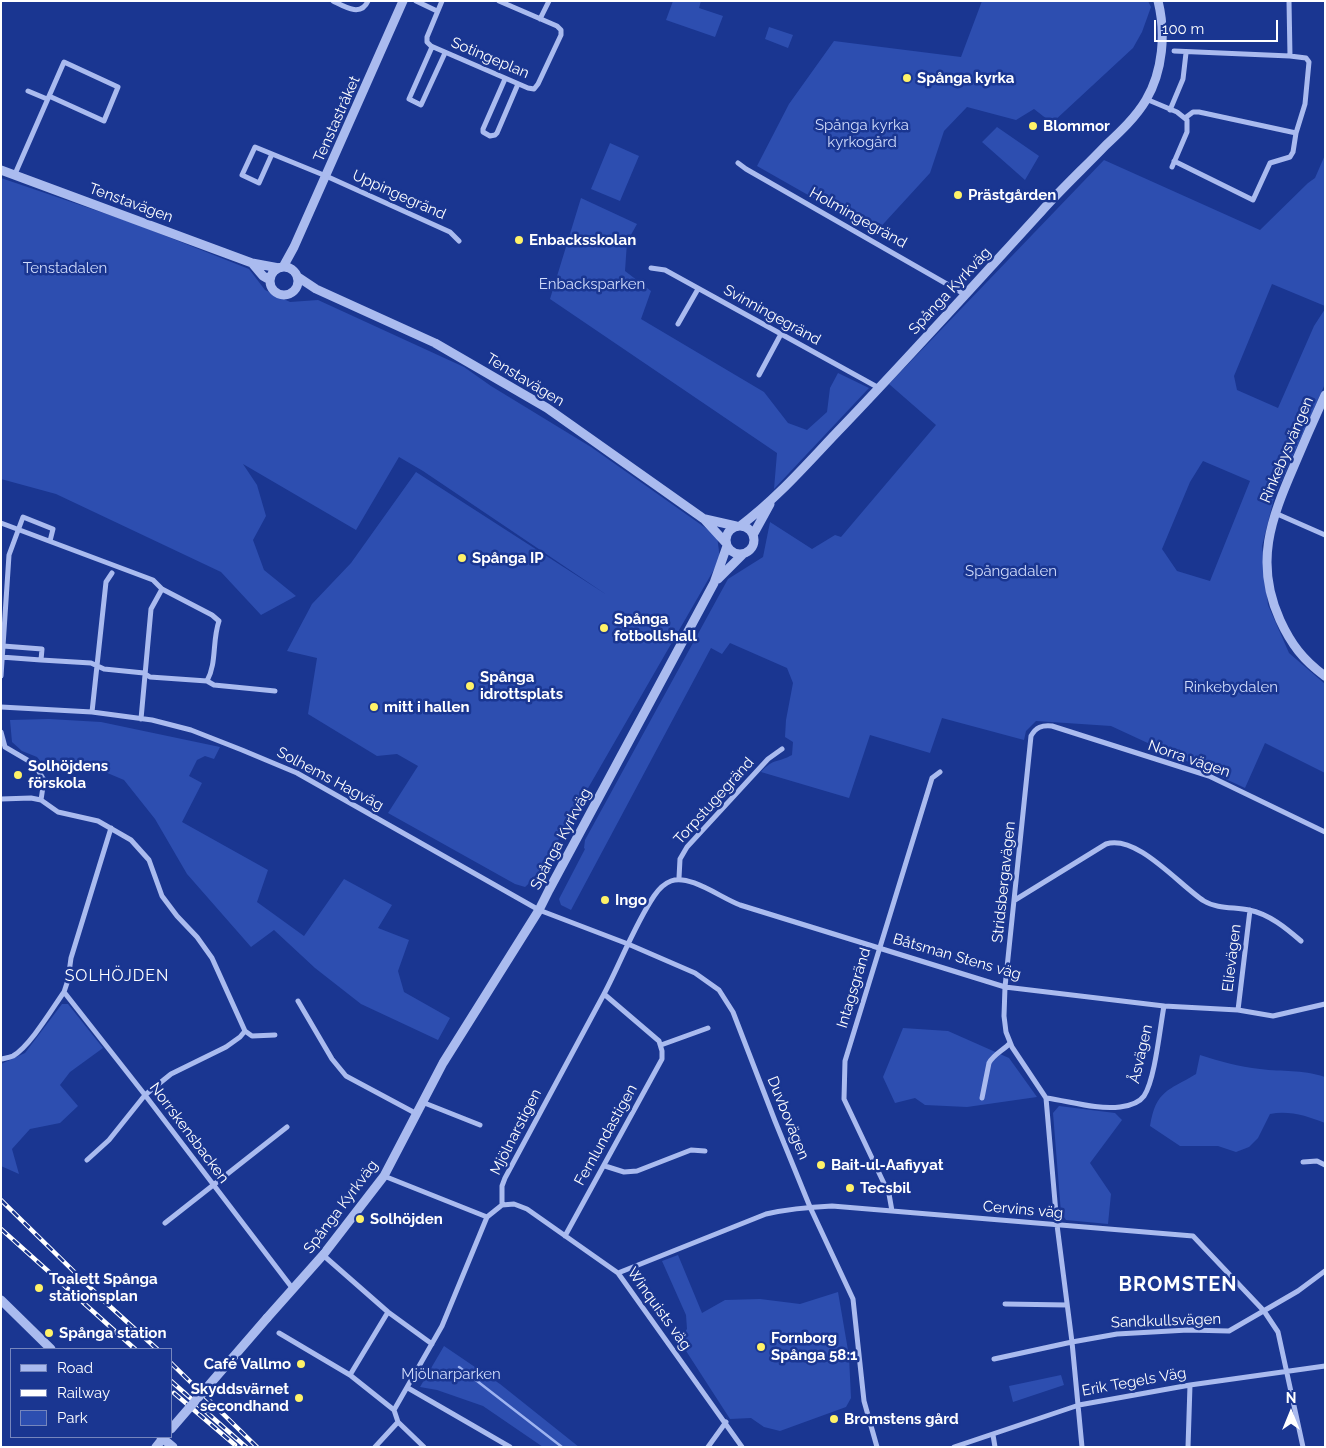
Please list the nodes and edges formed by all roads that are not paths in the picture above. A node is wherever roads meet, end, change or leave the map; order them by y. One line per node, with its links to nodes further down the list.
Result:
1 (333, 1): 2 (street)
2 (368, 1)
3 (404, 1): 31 (street, Tenstastråket)
4 (416, 1): 10 (street)
5 (442, 1): 10 (street, Sotingeplan)
6 (499, 1): 11 (street, Sotingeplan)
7 (548, 1): 11 (street)
8 (1158, 1): 21 (street, Spånga Kyrkväg)
9 (1289, 1): 16 (street)
10 (437, 11): 12 (street, Sotingeplan)
11 (540, 19): 18 (street, Sotingeplan)
12 (432, 47): 14 (street, Sotingeplan); 14 (street)
13 (1174, 52): 15 (street)
14 (445, 53): 17 (street, Sotingeplan)
15 (1186, 53): 16 (street); 22 (street)
16 (1290, 56): 24 (street)
17 (505, 79): 18 (street, Sotingeplan); 18 (street)
18 (518, 84)
19 (28, 91): 20 (street)
20 (48, 98): 20 (street); 30 (street)
21 (1146, 100): 22 (street); 42 (street, Spånga Kyrkväg)
22 (1170, 110): 23 (street)
23 (1184, 118): 24 (street); 26 (street)
24 (1296, 133): 26 (street)
25 (272, 154): 25 (street, Uppingegränd); 31 (street, Uppingegränd)
26 (1174, 161): 28 (street)
27 (738, 163): 42 (street, Holmingegränd)
28 (1172, 167)
29 (1, 170): 30 (street, Tenstavägen)
30 (14, 174): 34 (street, Tenstavägen)
31 (326, 176): 32 (street, Uppingegränd); 33 (street, Tenstastråket)
32 (459, 241)
33 (294, 247): 35 (street, Tenstastråket); 37 (street, Tenstastråket)
34 (252, 263): 35 (street, Tenstavägen); 38 (street, Tenstavägen)
35 (281, 267): 37 (street); 38 (street)
36 (652, 268): 40 (street, Svinningegränd)
37 (296, 274): 39 (street, Tenstavägen); 41 (street)
38 (270, 280): 41 (street)
39 (316, 289): 41 (street, Tenstavägen); 50 (street, Tenstavägen)
40 (698, 289): 43 (street); 44 (street, Svinningegränd)
41 (294, 291)
42 (966, 295): 46 (street, Spånga Kyrkväg)
43 (678, 324)
44 (781, 334): 45 (street); 46 (street, Svinningegränd)
45 (759, 375)
46 (879, 388): 48 (street, Spånga Kyrkväg)
47 (1325, 395): 49 (street, Rinkebysvängen)
48 (772, 499): 52 (street, Spånga Kyrkväg); 54 (street, Spånga Kyrkväg)
49 (1274, 512): 55 (street); 68 (street, Rinkebysvängen)
50 (704, 519): 52 (street, Tenstavägen); 57 (street, Tenstavägen)
51 (1, 523): 53 (street)
52 (738, 526): 54 (street); 57 (street)
53 (18, 530): 56 (street); 56 (street); 62 (street)
54 (753, 535): 58 (street)
55 (1325, 535)
56 (50, 541): 61 (street)
57 (727, 545): 58 (street); 60 (street, Spånga Kyrkväg)
58 (743, 554): 60 (street, Spånga Kyrkväg)
59 (112, 573): 65 (street)
60 (714, 583): 84 (street, Spånga Kyrkväg)
61 (162, 589): 66 (street); 69 (street)
62 (3, 646): 63 (street); 64 (street)
63 (2, 657): 64 (street); 67 (street)
64 (41, 660): 65 (street)
65 (97, 666): 66 (street); 72 (street)
66 (144, 673): 69 (street); 73 (street)
67 (1, 676)
68 (1325, 676)
69 (207, 681): 70 (street)
70 (275, 691)
71 (1, 707): 72 (street, Solhems Hagväg)
72 (92, 712): 73 (street, Solhems Hagväg)
73 (142, 719): 84 (street, Solhems Hagväg)
74 (1040, 727): 81 (street, Norra vägen); 83 (street, Stridsbergavägen)
75 (1, 732): 79 (street)
76 (782, 749): 82 (street, Torpstugegränd)
77 (940, 772): 88 (street, Intagsgränd)
78 (1, 800): 79 (street)
79 (41, 800): 80 (street)
80 (111, 828): 90 (street); 97 (street)
81 (1325, 832)
82 (679, 878): 87 (street); 88 (street, Båtsman Stens väg)
83 (1015, 900): 85 (street); 89 (street, Stridsbergavägen)
84 (539, 910): 87 (street, Duvbovägen); 105 (street, Spånga Kyrkväg)
85 (1250, 910): 86 (street); 95 (street, Elievägen)
86 (1300, 941)
87 (628, 944): 91 (street, Mjölnarstigen); 117 (street, Duvbovägen)
88 (879, 948): 89 (street, Båtsman Stens väg); 118 (street, Intagsgränd)
89 (1005, 987): 94 (street, Båtsman Stens väg); 99 (street, Stridsbergavägen)
90 (64, 992): 101 (street); 102 (street, Norrskensbacken)
91 (604, 994): 100 (street); 116 (street, Mjölnarstigen)
92 (298, 1001): 106 (street)
93 (1325, 1004): 95 (street, Båtsman Stens väg)
94 (1164, 1006): 95 (street, Båtsman Stens väg); 104 (street, Åsvägen)
95 (1238, 1010)
96 (708, 1028): 100 (street)
97 (245, 1031): 98 (street); 102 (street)
98 (275, 1035)
99 (1010, 1043): 103 (street); 104 (street, Stridsbergavägen)
100 (661, 1045): 113 (street, Fernlundastigen)
101 (1, 1059)
102 (145, 1095): 110 (street); 115 (street, Norrskensbacken)
103 (982, 1098)
104 (1046, 1098): 121 (street, Stridsbergavägen)
105 (422, 1102): 106 (street, Spånga Kyrkväg); 107 (street)
106 (417, 1114): 114 (street, Spånga Kyrkväg)
107 (480, 1125)
108 (287, 1127): 115 (street)
109 (705, 1151): 113 (street)
110 (87, 1160)
111 (1303, 1162): 112 (street)
112 (1325, 1165)
113 (605, 1166): 122 (street, Fernlundastigen)
114 (384, 1176): 119 (street); 123 (street, Spånga Kyrkväg)
115 (214, 1185): 120 (street); 126 (street, Norrskensbacken)
116 (502, 1205): 119 (street); 122 (street, Winquists väg)
117 (810, 1207): 118 (street, Cervins väg); 125 (street, Cervins väg); 155 (street, Duvbovägen)
118 (892, 1211): 121 (street, Cervins väg)
119 (487, 1217): 134 (street)
120 (165, 1222)
121 (1057, 1225): 129 (street, Stridsbergavägen); 130 (street, Cervins väg)
122 (565, 1236): 125 (street, Winquists väg)
123 (323, 1255): 126 (street, Spånga Kyrkväg); 131 (street)
124 (1325, 1271): 130 (street, Sandkullsvägen)
125 (618, 1273): 145 (street, Winquists väg)
126 (293, 1290): 146 (street, Spånga Kyrkväg, bridge)
127 (1, 1300): 135 (street)
128 (1005, 1304): 129 (street)
129 (1067, 1305): 133 (street, Stridsbergavägen)
130 (1264, 1310): 133 (street, Sandkullsvägen); 138 (street, Cervins väg)
131 (388, 1312): 134 (street); 139 (street)
132 (278, 1332): 139 (street)
133 (1072, 1342): 136 (street, Sandkullsvägen); 142 (street, Stridsbergavägen)
134 (432, 1344): 141 (street)
135 (47, 1348)
136 (994, 1359)
137 (1325, 1366): 138 (street, Erik Tegels Väg)
138 (1287, 1372): 140 (street, Erik Tegels Väg); 160 (street, Cervins väg)
139 (350, 1375): 143 (street)
140 (1190, 1385): 142 (street, Erik Tegels Väg); 159 (street)
141 (408, 1388): 143 (street); 152 (street)
142 (1079, 1405): 147 (street, Erik Tegels Väg); 158 (street, Stridsbergavägen)
143 (394, 1410): 144 (street)
144 (398, 1422): 150 (street); 151 (street)
145 (726, 1422): 153 (street); 154 (street, Winquists väg)
146 (172, 1428)
147 (993, 1435): 156 (street, Erik Tegels Väg); 157 (street)
148 (164, 1438): 149 (street)
149 (173, 1447)
150 (375, 1447)
151 (424, 1447)
152 (510, 1447)
153 (708, 1447)
154 (742, 1447)
155 (876, 1447)
156 (954, 1447)
157 (995, 1447)
158 (1082, 1447)
159 (1188, 1447)
160 (1303, 1447)

